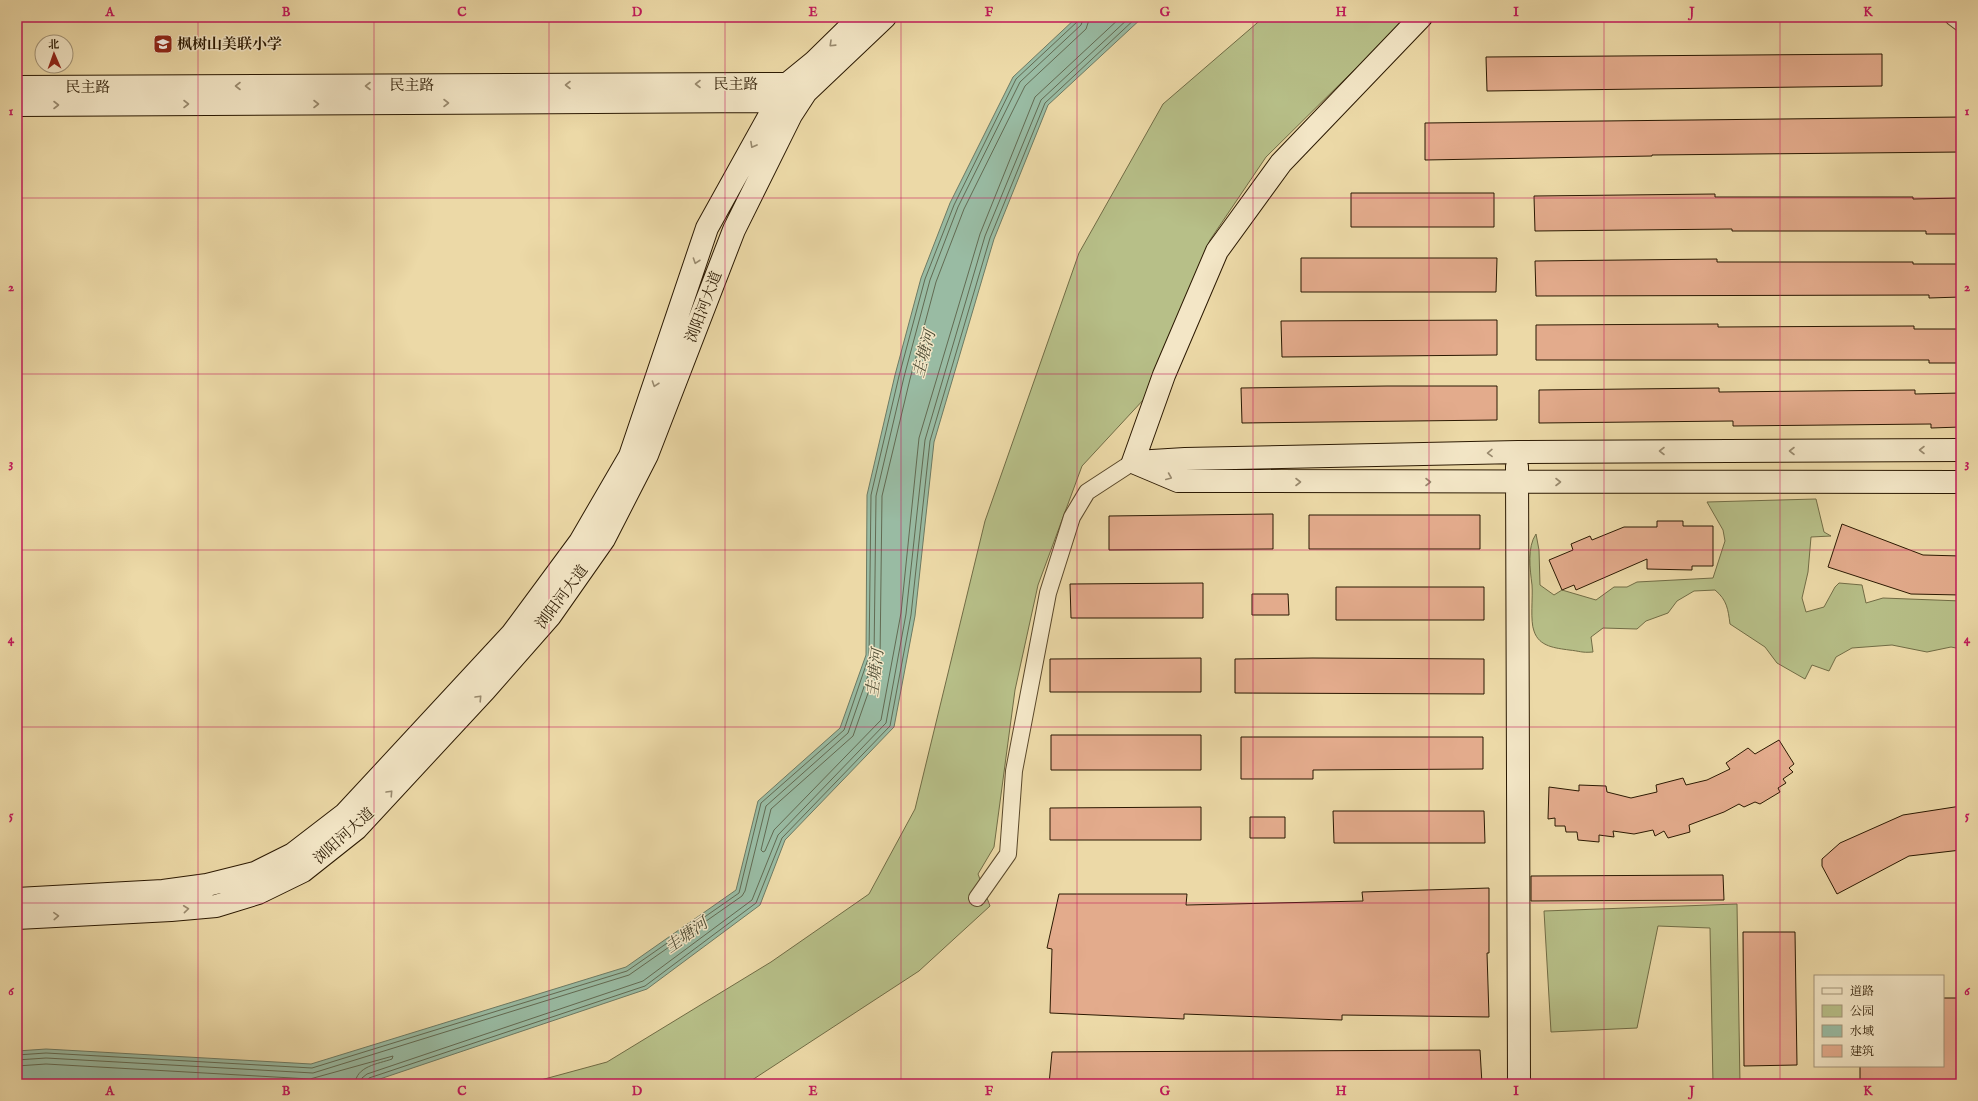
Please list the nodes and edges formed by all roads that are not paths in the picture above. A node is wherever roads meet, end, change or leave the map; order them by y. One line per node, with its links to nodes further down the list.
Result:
1 (860, 17): 7 (street, 浏阳河大道, one-way to 7)
2 (885, 17): 7 (street, 浏阳河大道)
3 (1421, 17): 11 (street)
4 (1953, 17): 5 (street)
5 (1961, 23)
6 (17, 87): 7 (street, 民主路, one-way to 6)
7 (790, 98): 8 (street, 民主路, one-way to 7); 15 (street, 浏阳河大道, one-way to 15); 16 (street, 浏阳河大道, one-way to 7)
8 (17, 105)
9 (1961, 450): 10 (street, one-way to 10)
10 (1518, 452): 11 (street, one-way to 11); 12 (street)
11 (1133, 462): 12 (street, one-way to 12); 14 (street)
12 (1517, 482): 13 (street, one-way to 13); 17 (street)
13 (1961, 482)
14 (977, 898)
15 (17, 899)
16 (17, 918)
17 (1519, 1084)

